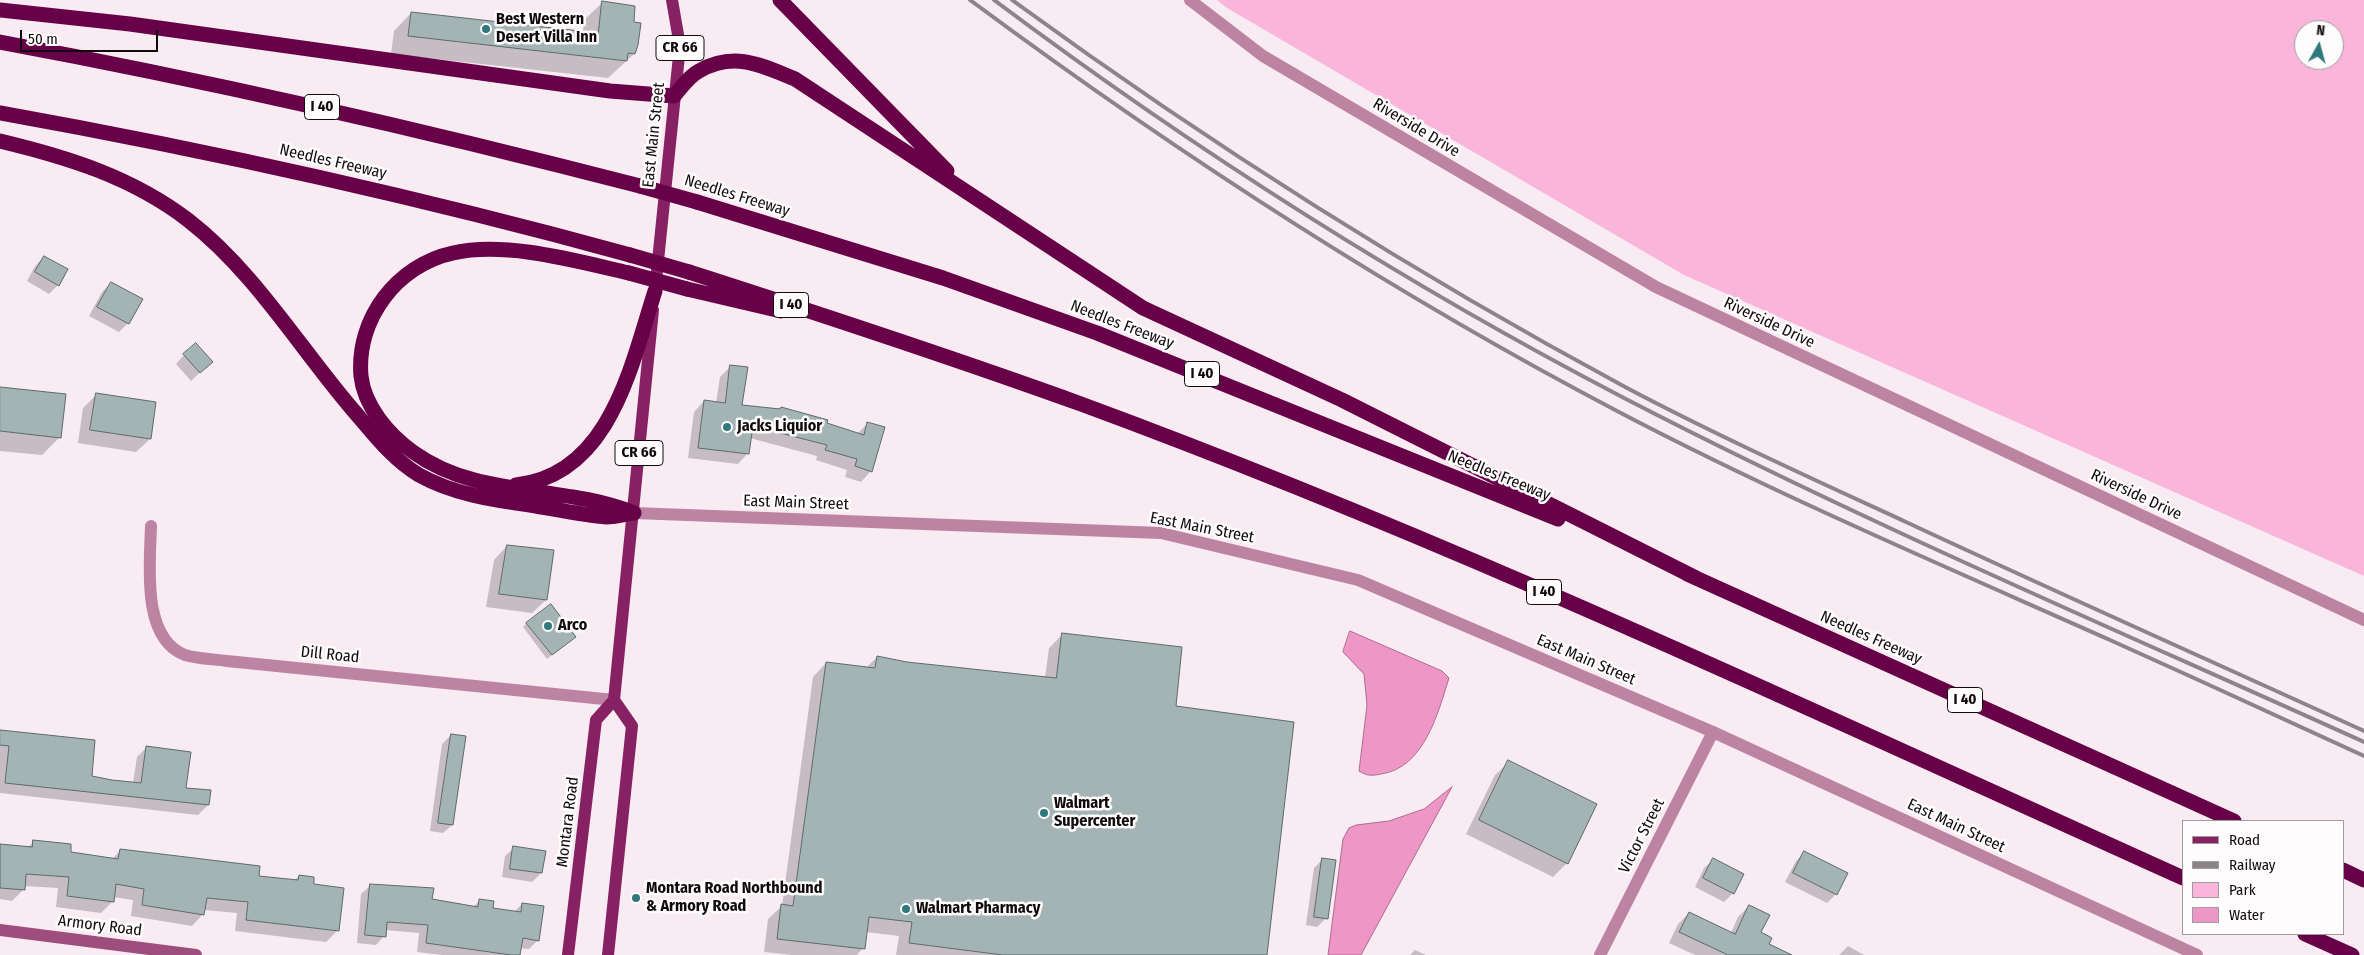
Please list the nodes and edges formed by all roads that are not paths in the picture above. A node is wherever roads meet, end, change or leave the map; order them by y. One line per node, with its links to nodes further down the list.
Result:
1 (672, 0): 6 (main road, East Main Street / CR 66)
2 (780, 0): 9 (highway)
3 (1190, 0): 16 (street, Riverside Drive)
4 (0, 10): 6 (highway)
5 (0, 42): 15 (highway, Needles Freeway / I 40, bridge)
6 (674, 96): 9 (highway); 10 (main road, East Main Street / CR 66)
7 (0, 113): 11 (highway, Needles Freeway / I 40, bridge)
8 (0, 141): 13 (highway)
9 (967, 192): 15 (highway)
10 (655, 291): 12 (highway); 13 (main road, East Main Street / CR 66)
11 (892, 338): 12 (highway, bridge); 21 (highway, Needles Freeway / I 40)
12 (502, 487): 13 (highway)
13 (634, 512): 17 (main road); 18 (street, East Main Street)
14 (152, 526): 17 (street, Dill Road)
15 (1696, 578): 19 (highway, Needles Freeway / I 40)
16 (2364, 620)
17 (614, 700): 26 (main road, Montara Road); 27 (main road)
18 (1713, 732): 28 (street, Victor Street); 29 (street, East Main Street)
19 (2232, 820)
20 (2344, 870): 22 (highway)
21 (2182, 878)
22 (2364, 880)
23 (0, 930): 25 (main road, Armory Road)
24 (2307, 935): 30 (highway)
25 (196, 955)
26 (568, 955)
27 (608, 955)
28 (1600, 955)
29 (2197, 955)
30 (2352, 955)

